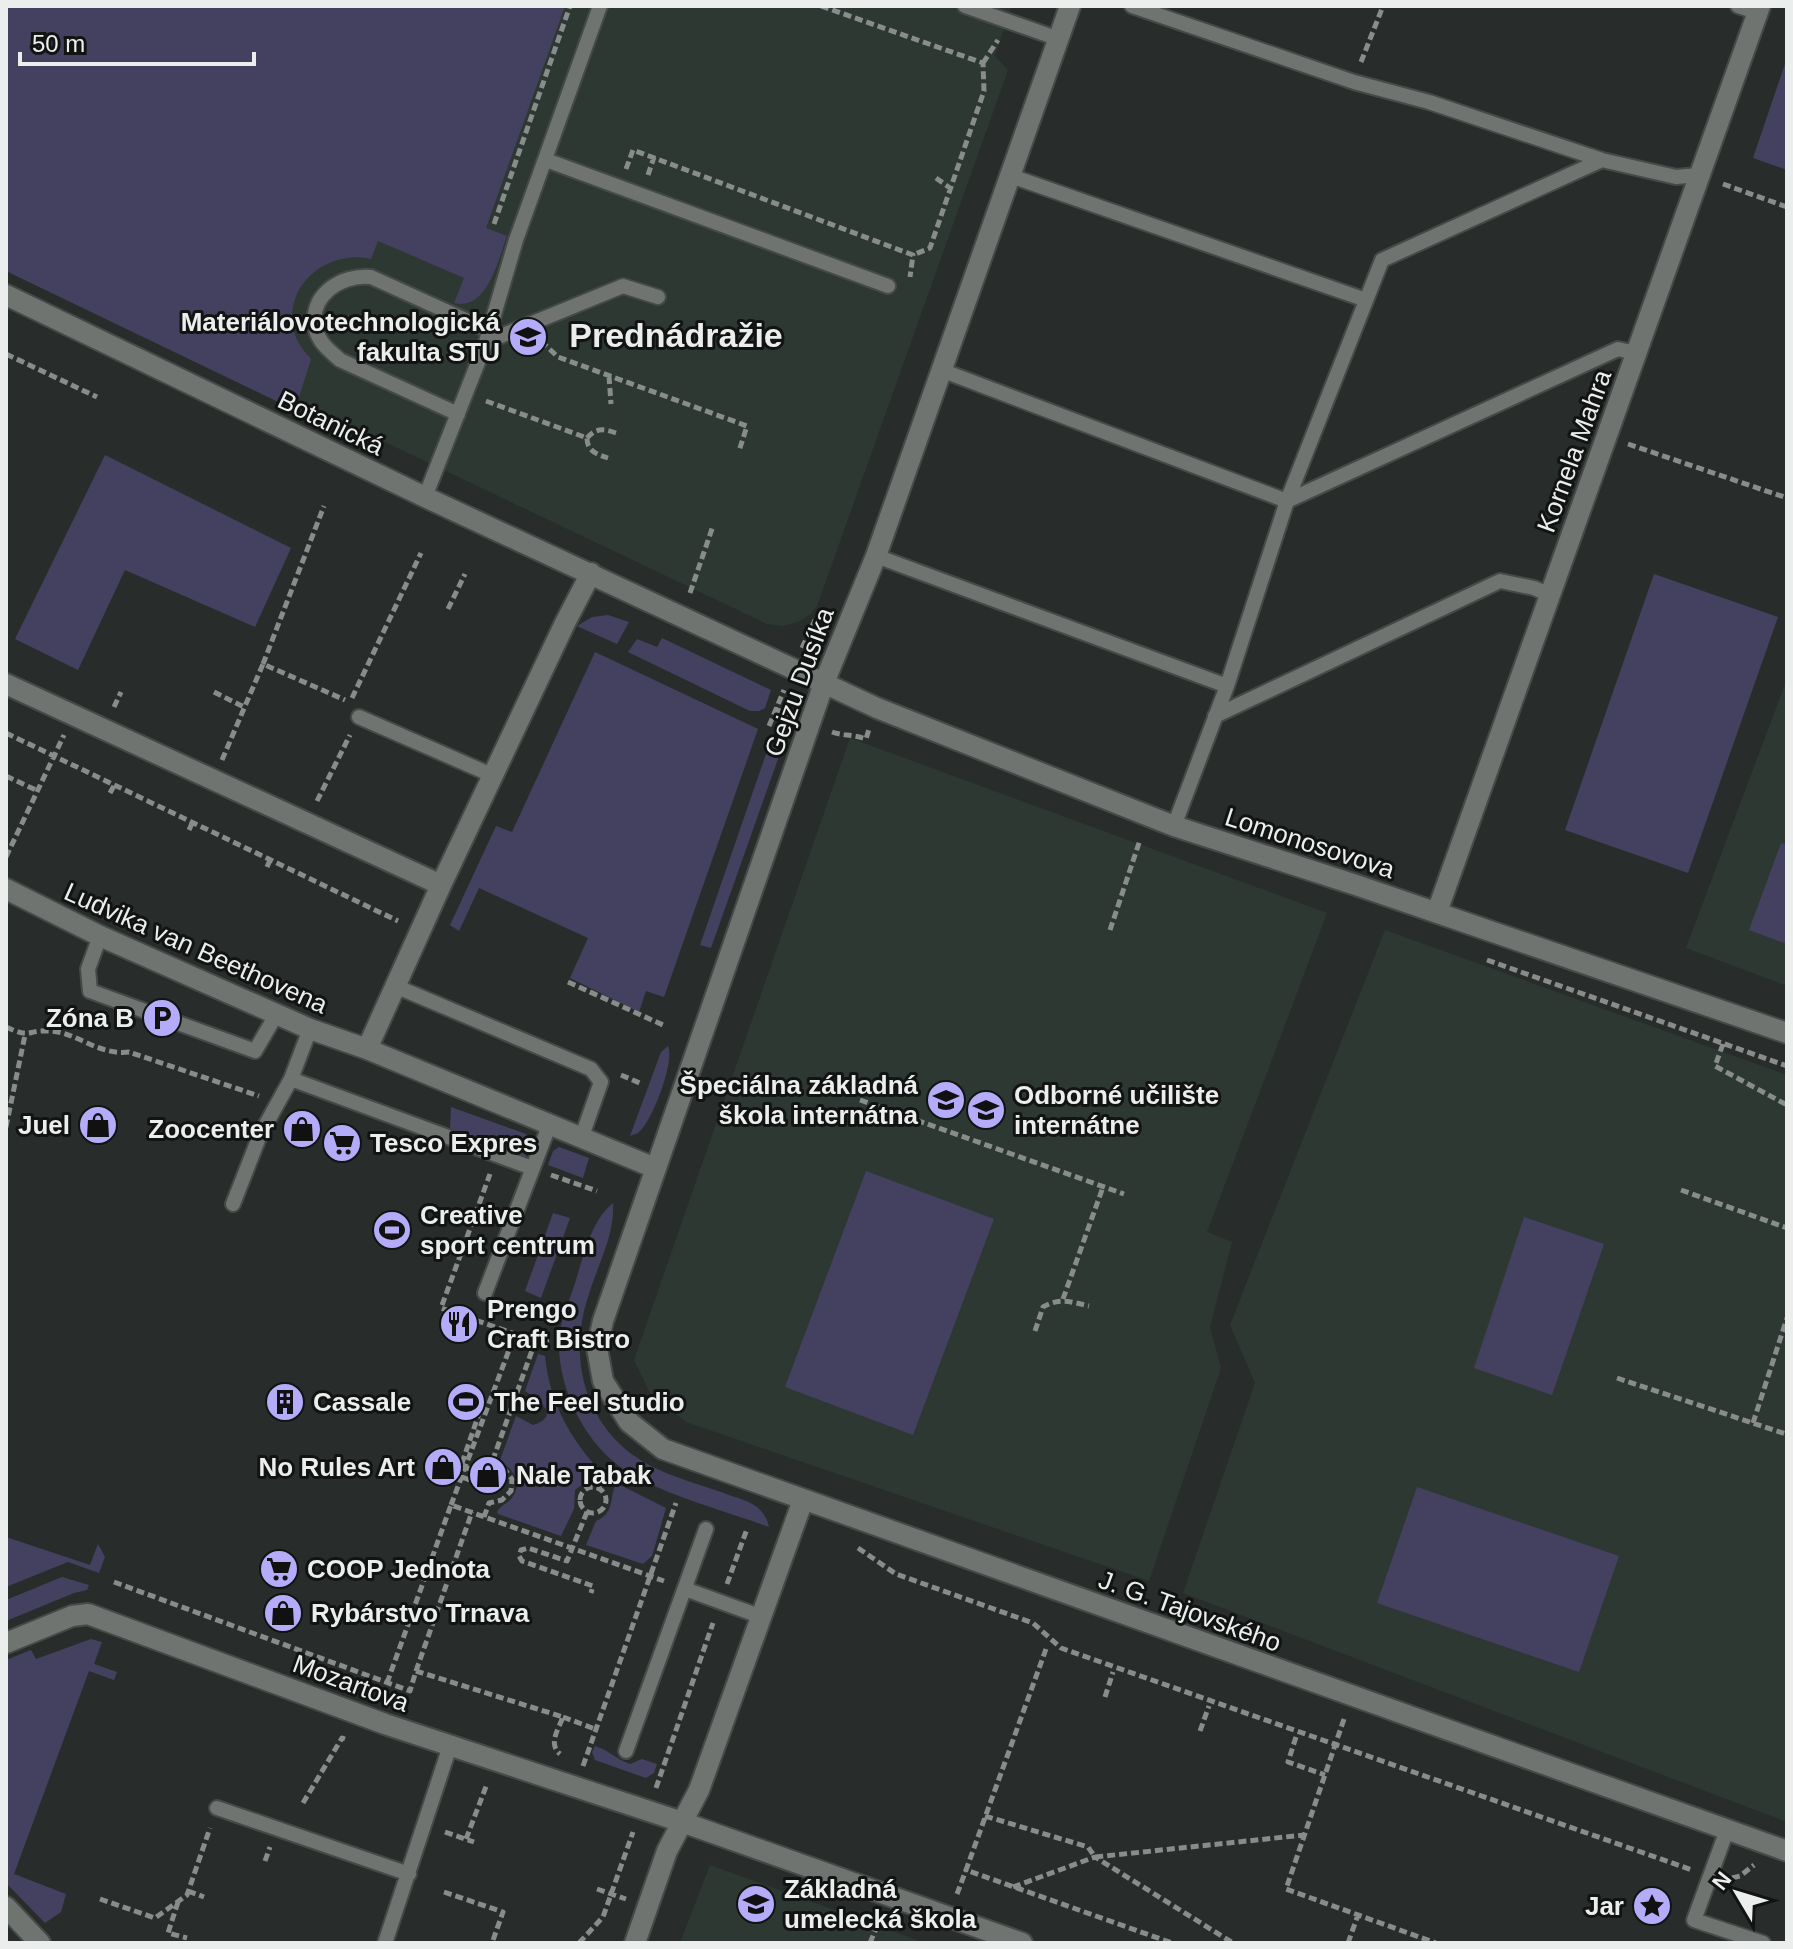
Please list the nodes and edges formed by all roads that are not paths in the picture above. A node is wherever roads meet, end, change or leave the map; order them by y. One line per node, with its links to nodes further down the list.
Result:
1 (600, 6): 7 (lane)
2 (965, 6): 6 (lane)
3 (1070, 6): 6 (street, Gejzu Dusíka)
4 (1132, 6): 8 (lane)
5 (1752, 8): 9 (street, Kornela Mahra)
6 (1059, 39): 10 (street, Gejzu Dusíka)
7 (546, 160): 11 (lane); 15 (lane)
8 (1602, 160): 9 (lane); 14 (lane)
9 (1699, 175): 16 (street, Kornela Mahra)
10 (1011, 176): 14 (lane); 17 (street, Gejzu Dusíka)
11 (888, 286)
12 (6, 295): 19 (street, Botanická)
13 (658, 297): 15 (lane)
14 (1366, 300): 20 (lane)
15 (488, 336): 18 (lane); 18 (lane)
16 (1636, 353): 20 (lane); 23 (street, Kornela Mahra)
17 (941, 370): 20 (lane); 21 (street, Gejzu Dusíka)
18 (458, 414): 19 (lane)
19 (425, 497): 22 (street, Botanická)
20 (1287, 501): 26 (lane)
21 (876, 556): 24 (street, Gejzu Dusíka); 26 (lane)
22 (591, 573): 24 (street, Botanická); 29 (street)
23 (1550, 595): 27 (lane); 33 (street, Kornela Mahra)
24 (824, 683): 30 (street, Lomonosovova); 44 (street, Gejzu Dusíka)
25 (6, 684): 31 (street)
26 (1227, 686): 27 (lane)
27 (1215, 716): 30 (lane)
28 (359, 717): 29 (lane)
29 (494, 776): 31 (street)
30 (1174, 826): 33 (street, Lomonosovova)
31 (441, 885): 35 (street)
32 (6, 889): 34 (street, Ludvika van Beethovena)
33 (1437, 912): 38 (street, Lomonosovova)
34 (100, 936): 36 (street, Ludvika van Beethovena); 36 (lane)
35 (395, 986): 39 (street); 42 (lane)
36 (276, 1015): 37 (street, Ludvika van Beethovena)
37 (310, 1029): 39 (street, Ludvika van Beethovena); 40 (lane)
38 (1787, 1033)
39 (367, 1049): 41 (street, Ludvika van Beethovena)
40 (291, 1079): 43 (lane); 45 (lane)
41 (549, 1126): 42 (street, Ludvika van Beethovena); 43 (lane)
42 (581, 1139): 44 (street, Ludvika van Beethovena)
43 (532, 1168): 46 (lane)
44 (655, 1168): 47 (street, Gejzu Dusíka)
45 (233, 1204)
46 (485, 1293)
47 (603, 1381): 48 (street, J. G. Tajovského)
48 (803, 1500): 51 (street); 57 (street, J. G. Tajovského)
49 (706, 1529): 50 (lane)
50 (678, 1586): 51 (lane); 54 (lane)
51 (762, 1617): 56 (street)
52 (6, 1643): 53 (street, Mozartova)
53 (450, 1746): 56 (street, Mozartova); 59 (lane)
54 (626, 1751)
55 (217, 1808): 59 (lane)
56 (682, 1822): 63 (street); 64 (street, Mozartova)
57 (1727, 1830): 58 (street, J. G. Tajovského); 65 (lane)
58 (1782, 1849)
59 (409, 1874): 62 (lane)
60 (6, 1907): 61 (street)
61 (40, 1943)
62 (385, 1943)
63 (635, 1943)
64 (1022, 1943)
65 (1763, 1943)

